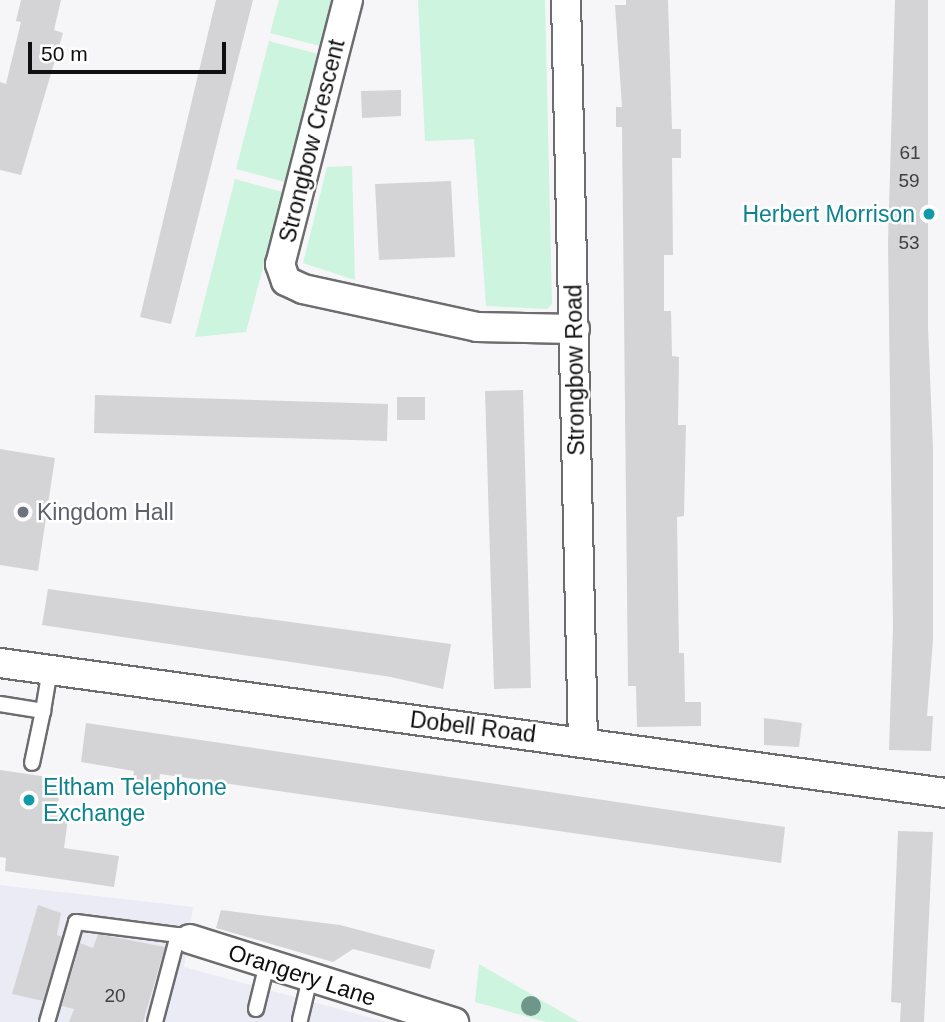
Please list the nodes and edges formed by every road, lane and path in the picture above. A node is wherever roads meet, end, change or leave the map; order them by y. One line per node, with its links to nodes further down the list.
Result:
1 (348, 0): 3 (street, Strongbow Crescent)
2 (566, 0): 3 (street, Strongbow Road)
3 (575, 329): 8 (street, Strongbow Road)
4 (0, 663): 5 (street, Dobell Road)
5 (50, 669): 7 (lane); 8 (street, Dobell Road)
6 (0, 704): 7 (lane)
7 (43, 711): 9 (lane)
8 (583, 741): 10 (street, Dobell Road)
9 (32, 764)
10 (945, 793)
11 (184, 937): 12 (street, Orangery Lane); 16 (lane); 17 (lane)
12 (267, 964): 13 (street, Orangery Lane); 14 (lane)
13 (310, 978): 15 (lane); 18 (street, Orangery Lane)
14 (256, 1009)
15 (300, 1020)
16 (47, 1022)
17 (155, 1022)
18 (454, 1022)

